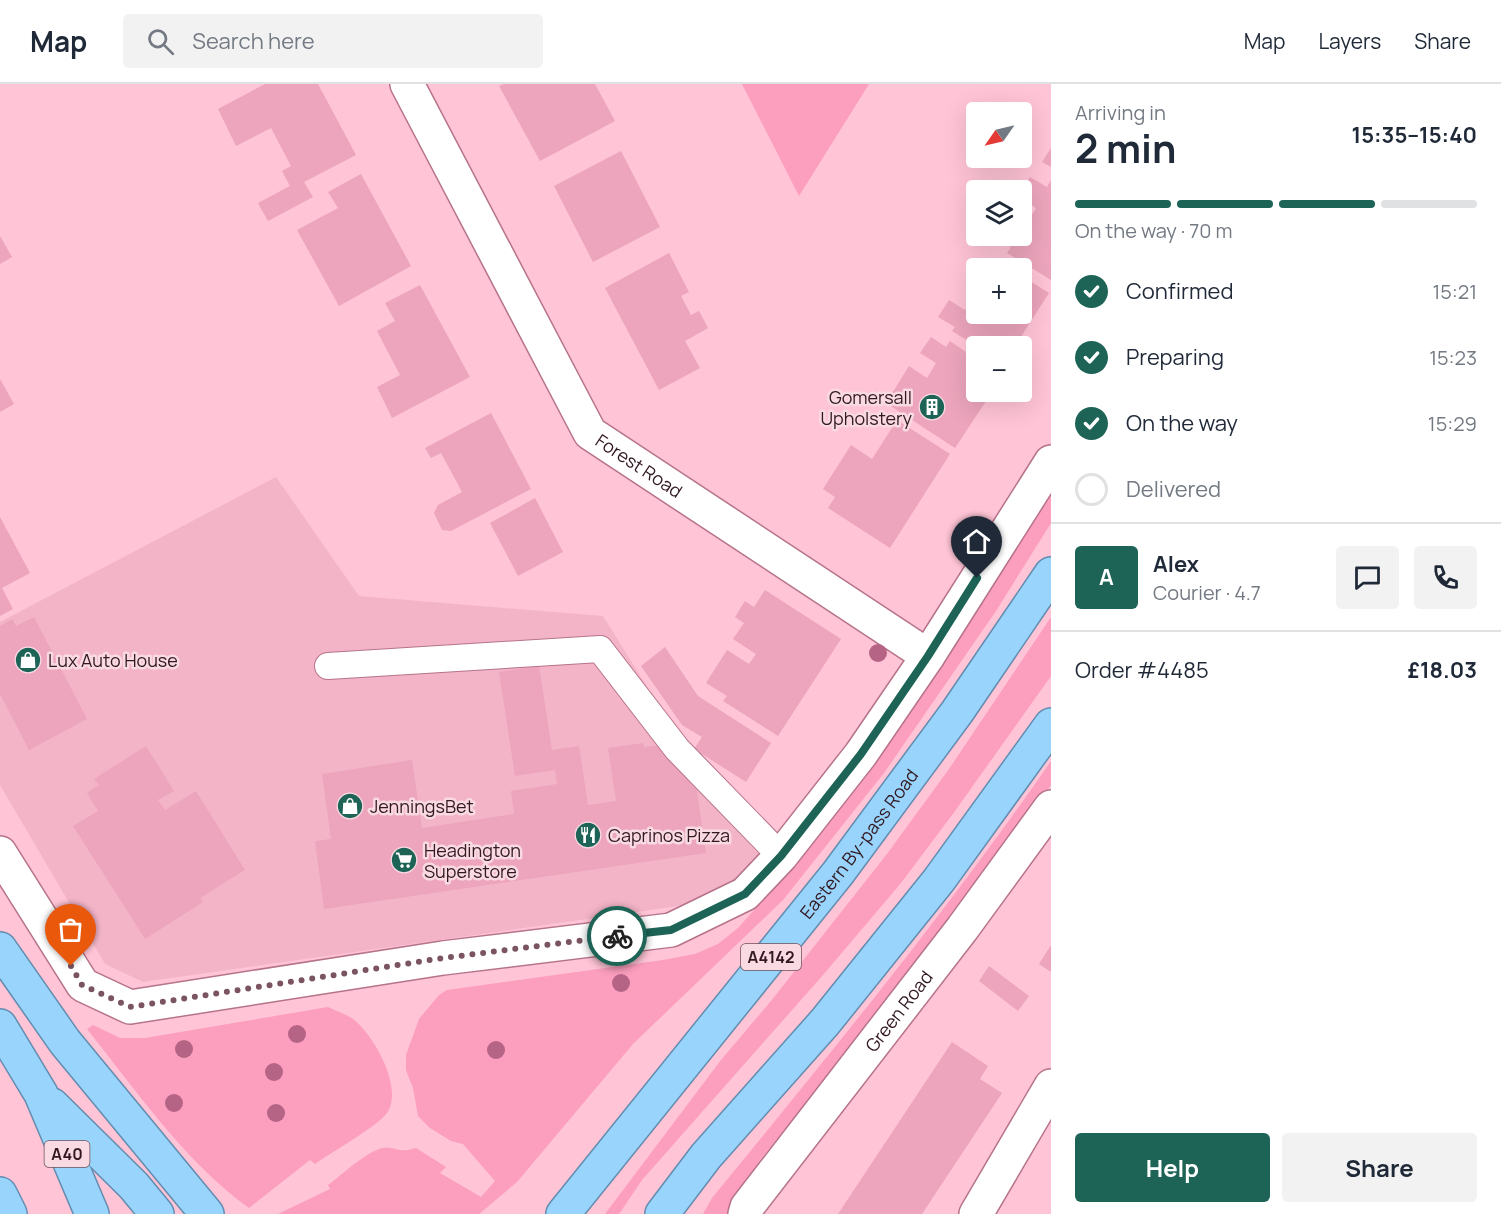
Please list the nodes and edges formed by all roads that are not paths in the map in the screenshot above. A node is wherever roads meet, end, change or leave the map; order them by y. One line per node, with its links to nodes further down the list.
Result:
1 (407, 84): 4 (street, Forest Road)
2 (1051, 462): 4 (street)
3 (1051, 574): 17 (highway, Eastern By-pass Road / A4142)
4 (928, 656): 9 (street)
5 (328, 666): 9 (lane)
6 (1051, 725): 23 (highway)
7 (1051, 807): 24 (street, Green Road)
8 (0, 853): 9 (street)
9 (781, 856)
10 (0, 949): 12 (highway)
11 (0, 1026): 14 (highway, A40)
12 (65, 1042): 15 (highway); 21 (highway)
13 (1051, 1086): 25 (street)
14 (41, 1094): 15 (highway); 19 (highway, A40)
15 (134, 1186): 20 (highway)
16 (0, 1194): 18 (highway)
17 (571, 1205): 22 (highway)
18 (10, 1214)
19 (92, 1214)
20 (157, 1214)
21 (207, 1214)
22 (549, 1214)
23 (662, 1214)
24 (745, 1214)
25 (976, 1214)

